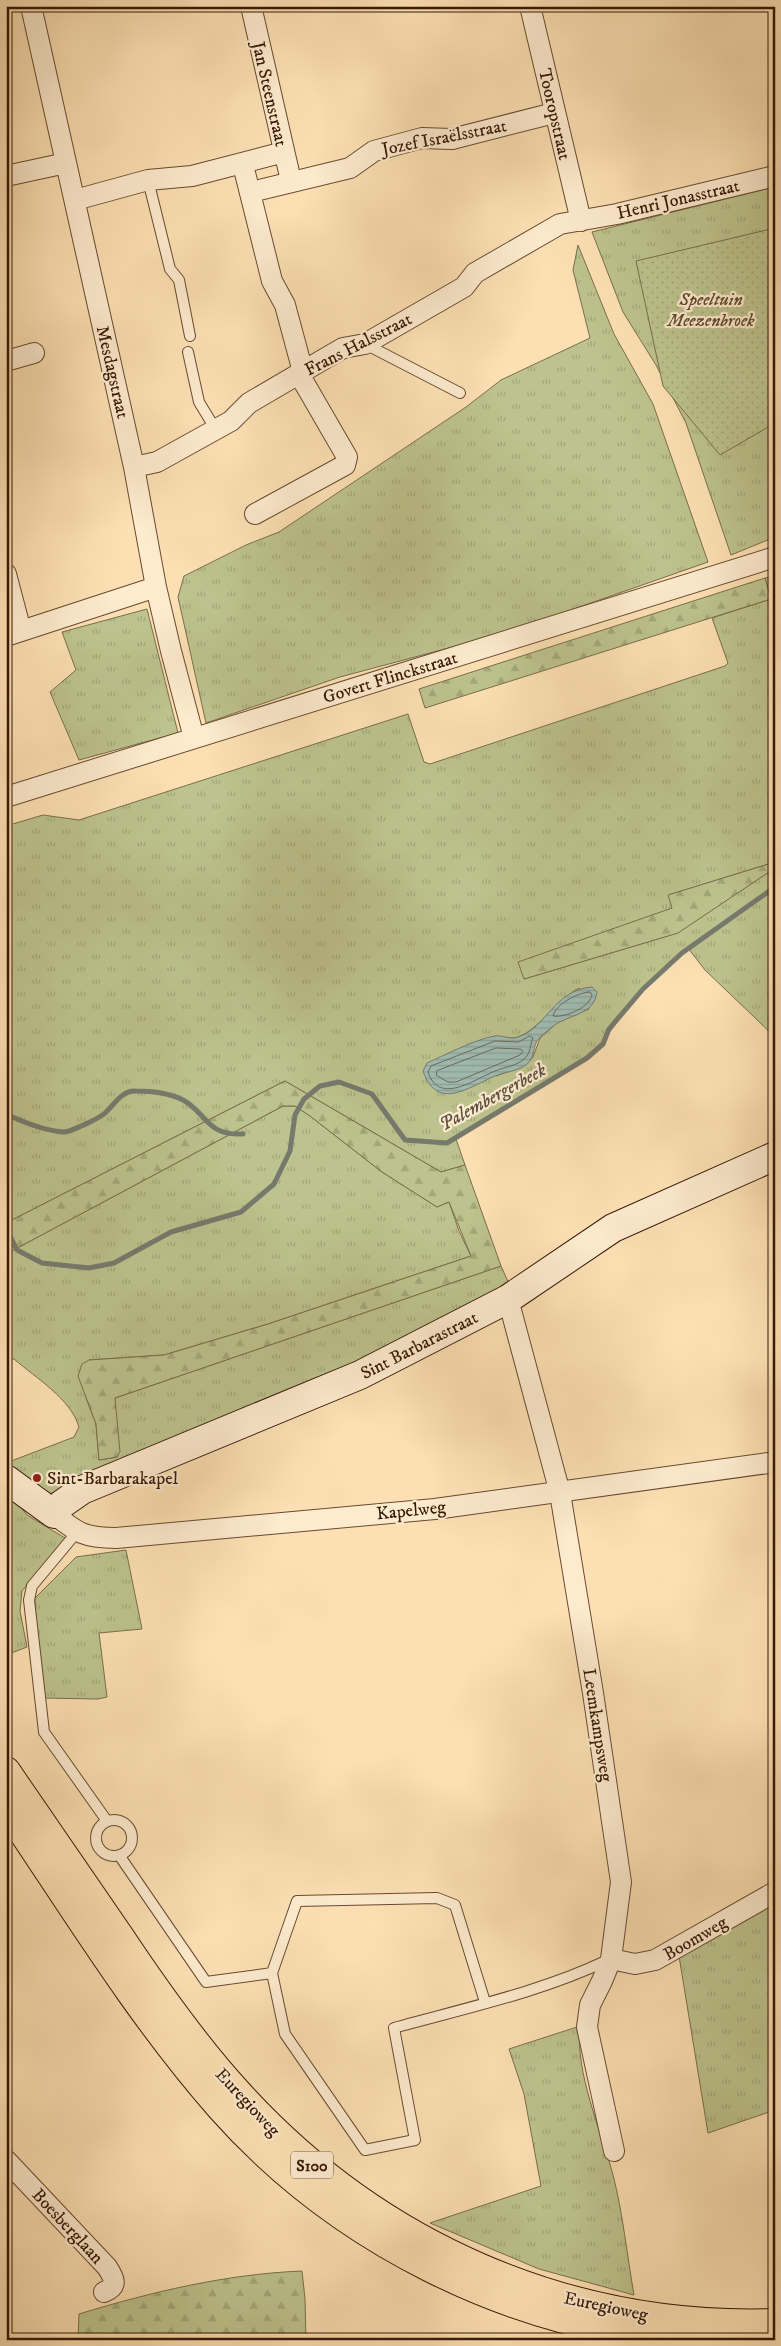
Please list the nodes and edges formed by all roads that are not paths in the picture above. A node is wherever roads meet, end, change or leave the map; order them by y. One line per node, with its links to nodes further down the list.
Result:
1 (31, 6): 6 (street, Mesdagstraat)
2 (250, 6): 5 (street, Jan Steenstraat)
3 (530, 6): 4 (street, Tooropstraat)
4 (554, 113): 11 (street, Jozef Israëlsstraat); 14 (street, Tooropstraat)
5 (284, 152): 7 (street); 11 (street, Jan Steenstraat)
6 (66, 163): 8 (street); 13 (street, Mesdagstraat)
7 (243, 164): 10 (street); 12 (street)
8 (6, 176)
9 (775, 176): 14 (street, Henri Jonasstraat)
10 (148, 180): 13 (street); 15 (lane)
11 (291, 181): 12 (street, Jozef Israëlsstraat)
12 (251, 192): 20 (street)
13 (75, 200): 23 (street, Mesdagstraat)
14 (581, 221): 16 (street, Frans Halsstraat)
15 (190, 336)
16 (365, 344): 20 (street, Frans Halsstraat); 21 (lane)
17 (188, 352): 22 (lane)
18 (34, 353): 19 (street)
19 (6, 361)
20 (301, 373): 22 (street, Frans Halsstraat); 24 (street)
21 (460, 393)
22 (216, 430): 23 (street, Frans Halsstraat)
23 (134, 466): 27 (street, Mesdagstraat)
24 (255, 514)
25 (775, 557): 29 (street, Govert Flinckstraat)
26 (6, 574): 28 (street)
27 (156, 587): 28 (street); 29 (street, Mesdagstraat)
28 (13, 633)
29 (194, 738): 30 (street, Govert Flinckstraat)
30 (6, 798)
31 (775, 1156): 32 (street, Sint Barbarastraat)
32 (508, 1299): 35 (street, Leemkampsweg); 36 (street, Sint Barbarastraat)
33 (775, 1462): 35 (street, Kapelweg)
34 (6, 1479): 36 (street)
35 (560, 1493): 37 (street, Kapelweg); 43 (street, Leemkampsweg)
36 (54, 1514): 37 (street, Kapelweg)
37 (77, 1532): 40 (lane)
38 (6, 1771): 49 (main road, Euregioweg / S100)
39 (6, 1807): 50 (main road, Euregioweg / S100)
40 (107, 1821): 41 (lane); 41 (lane)
41 (119, 1855): 44 (lane)
42 (775, 1892): 43 (street, Boomweg)
43 (611, 1959): 45 (lane); 46 (street, Leemkampsweg)
44 (272, 1972): 45 (lane); 45 (lane)
45 (485, 2002)
46 (614, 2151)
47 (7, 2163): 48 (street, Boesberglaan)
48 (104, 2292)
49 (775, 2323)
50 (682, 2340)

